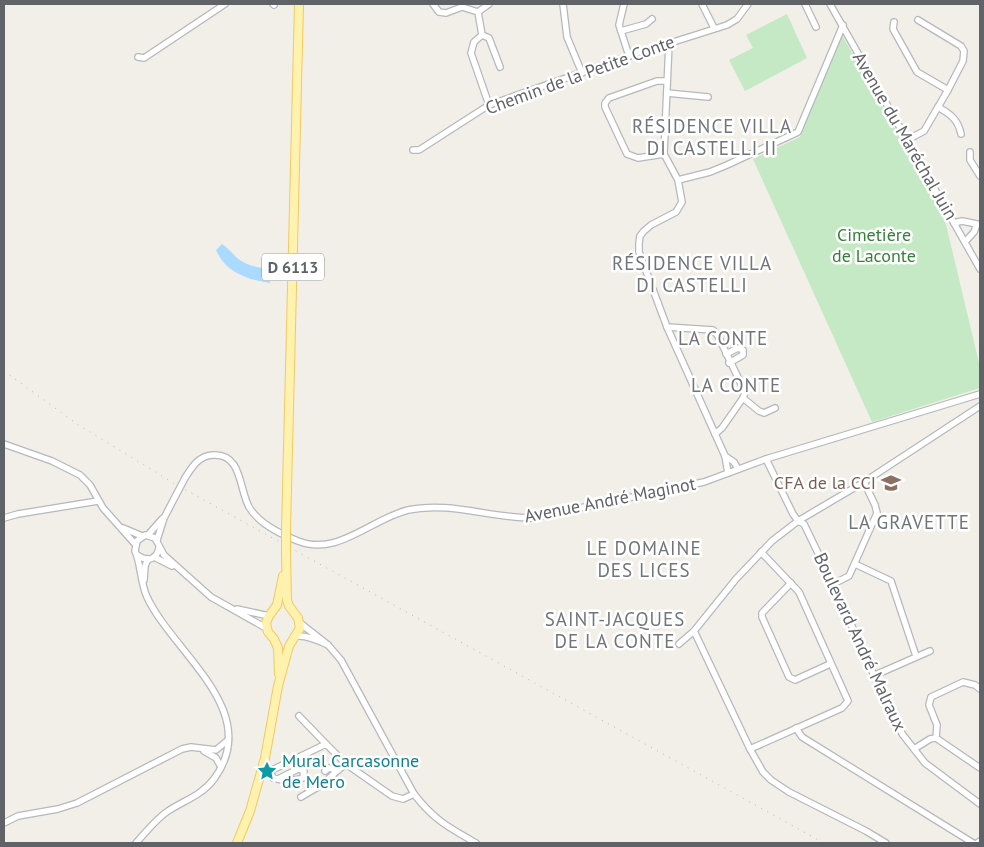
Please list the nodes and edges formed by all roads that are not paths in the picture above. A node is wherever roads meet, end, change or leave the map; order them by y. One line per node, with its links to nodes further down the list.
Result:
1 (226, 4): 22 (street)
2 (299, 4): 65 (main road, D 6113, bridge)
3 (433, 4): 11 (street)
4 (489, 4): 11 (street)
5 (563, 4): 24 (street)
6 (624, 4): 18 (street)
7 (702, 4): 17 (street)
8 (748, 4): 17 (street, Chemin de la Petite Conte)
9 (804, 4): 16 (street)
10 (830, 4): 15 (street, Avenue du Maréchal Juin)
11 (478, 12): 19 (street)
12 (652, 19): 18 (street)
13 (918, 20): 26 (street)
14 (894, 22): 26 (street)
15 (842, 26): 32 (street, Avenue du Maréchal Juin); 37 (street)
16 (816, 27)
17 (714, 28): 20 (street, Chemin de la Petite Conte)
18 (621, 31): 21 (street)
19 (482, 35): 23 (street); 29 (street)
20 (669, 43): 21 (street, Chemin de la Petite Conte); 25 (street)
21 (628, 56): 24 (street, Chemin de la Petite Conte)
22 (138, 58)
23 (500, 67)
24 (582, 73): 29 (street, Chemin de la Petite Conte)
25 (666, 81): 27 (street); 35 (street)
26 (948, 90): 30 (street)
27 (667, 93): 28 (street); 35 (street)
28 (708, 96)
29 (488, 105): 33 (street, Chemin de la Petite Conte)
30 (938, 107): 31 (street); 32 (street)
31 (961, 134)
32 (907, 140): 38 (street, Avenue du Maréchal Juin)
33 (412, 150)
34 (970, 152): 36 (street)
35 (664, 154): 37 (street)
36 (980, 176)
37 (678, 180): 42 (street)
38 (954, 223): 39 (street); 40 (street, Avenue du Maréchal Juin)
39 (979, 224): 40 (street)
40 (965, 242): 41 (street, Avenue du Maréchal Juin)
41 (980, 268)
42 (667, 327): 43 (street); 49 (street)
43 (726, 354): 44 (street); 44 (street)
44 (730, 363): 46 (street)
45 (980, 394): 51 (street, Avenue André Maginot)
46 (743, 398): 48 (street); 49 (street)
47 (980, 406): 55 (street)
48 (775, 408)
49 (715, 434): 52 (street)
50 (4, 444): 56 (street)
51 (766, 458): 53 (street, Avenue André Maginot); 59 (street, Boulevard André Malraux)
52 (729, 463): 53 (street); 54 (street)
53 (738, 469): 54 (street, Avenue André Maginot)
54 (728, 473): 58 (street, Avenue André Maginot, bridge)
55 (864, 482): 59 (street); 69 (street)
56 (98, 501): 57 (street); 60 (street)
57 (4, 518)
58 (164, 518): 61 (street); 62 (street)
59 (798, 521): 66 (street); 72 (street, Boulevard André Malraux)
60 (117, 524): 61 (street); 63 (street)
61 (145, 536): 62 (street); 63 (street)
62 (157, 540): 64 (street)
63 (135, 544): 67 (street)
64 (159, 548): 68 (street); 70 (street)
65 (286, 552): 75 (main road, D 6113); 76 (main road, D 6113)
66 (761, 552): 71 (street); 79 (street)
67 (139, 556): 68 (street); 73 (street)
68 (151, 558): 70 (street); 73 (street)
69 (855, 564): 72 (street); 85 (street)
70 (178, 568): 74 (street)
71 (791, 583): 86 (street); 86 (street)
72 (833, 584): 87 (street, Boulevard André Malraux)
73 (144, 585): 93 (street)
74 (230, 607): 76 (street); 78 (street)
75 (292, 611): 76 (main road); 77 (main road)
76 (271, 614): 78 (main road)
77 (300, 623): 80 (main road); 83 (street)
78 (266, 628): 81 (main road)
79 (694, 631): 82 (street); 96 (street)
80 (294, 638): 81 (main road); 83 (street); 88 (main road)
81 (274, 639): 88 (main road)
82 (680, 644)
83 (328, 645): 107 (street)
84 (930, 651): 85 (street)
85 (916, 656): 87 (street)
86 (830, 664): 91 (street)
87 (873, 676): 97 (street, Boulevard André Malraux)
88 (278, 686): 113 (main road)
89 (980, 689): 92 (street)
90 (299, 716): 94 (street)
91 (796, 728): 96 (street); 116 (street)
92 (936, 738): 97 (street); 103 (street)
93 (228, 740): 98 (street); 99 (street)
94 (326, 744): 101 (street); 106 (street)
95 (197, 748): 98 (street); 100 (street); 110 (street)
96 (750, 749): 115 (street)
97 (914, 749): 109 (street, Boulevard André Malraux)
98 (216, 750): 99 (street)
99 (225, 756): 100 (street); 102 (street)
100 (216, 758): 102 (street)
101 (346, 764): 104 (street); 107 (street)
102 (221, 767): 112 (street)
103 (980, 768)
104 (338, 770): 105 (street); 108 (street)
105 (325, 772)
106 (278, 779)
107 (414, 794): 114 (street)
108 (301, 797)
109 (980, 804)
110 (4, 823)
111 (980, 841): 117 (street)
112 (136, 843)
113 (237, 843)
114 (476, 843)
115 (886, 843)
116 (973, 843)
117 (977, 843)

